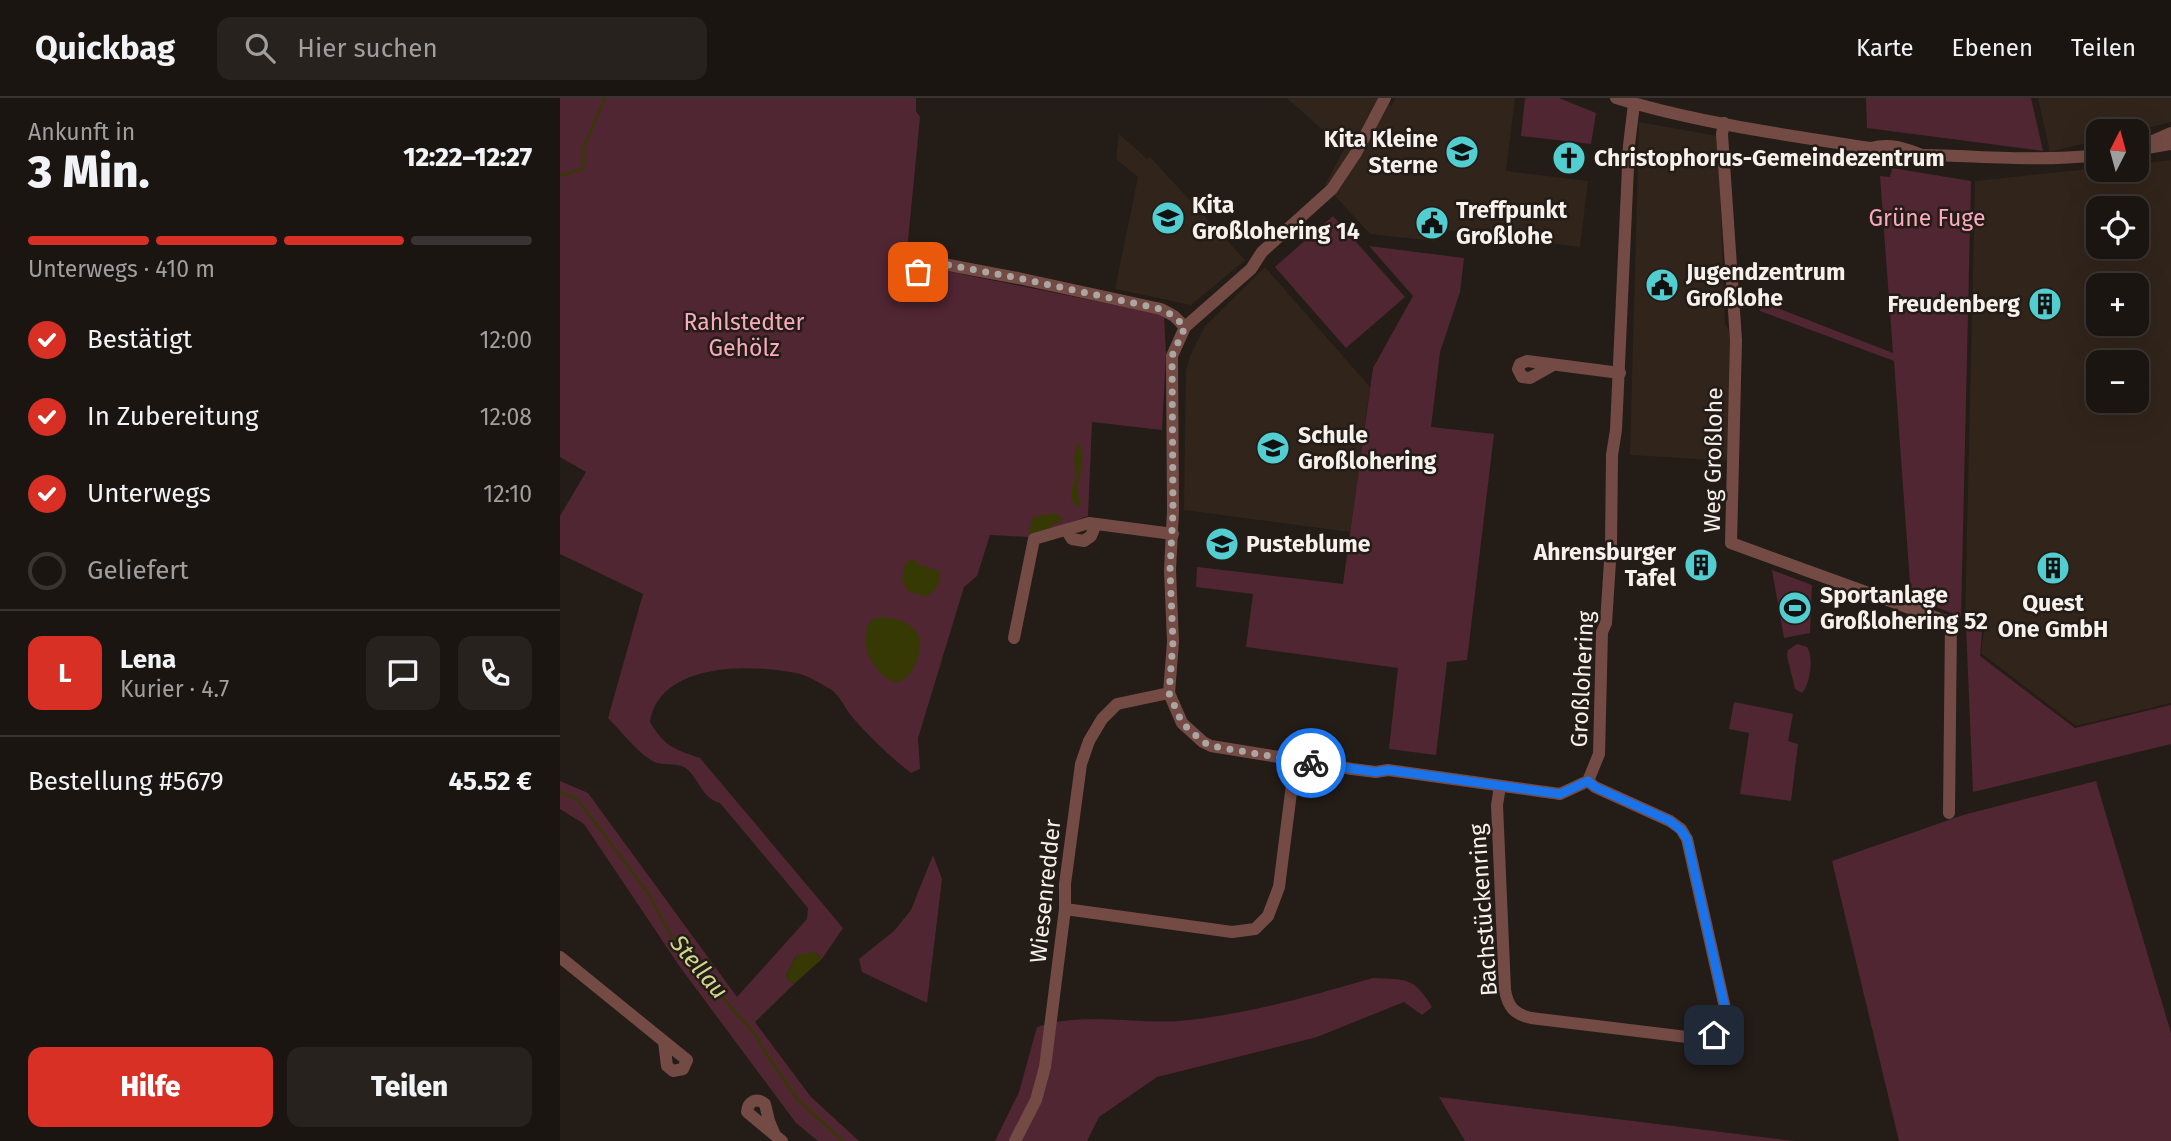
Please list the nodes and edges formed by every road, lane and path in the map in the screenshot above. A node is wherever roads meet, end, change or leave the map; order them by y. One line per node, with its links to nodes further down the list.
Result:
1 (1385, 98): 11 (street, Großlohering)
2 (1616, 98): 3 (street)
3 (1634, 104): 4 (street); 13 (street, Großlohering)
4 (1724, 123): 9 (street); 20 (street, Weg Großlohe)
5 (2171, 133): 6 (street)
6 (2149, 143)
7 (2171, 144): 8 (street)
8 (2149, 147)
9 (2086, 156)
10 (919, 264): 11 (street)
11 (1185, 327): 14 (street, Großlohering)
12 (1553, 365): 13 (street)
13 (1620, 373): 18 (street, Großlohering)
14 (1173, 534): 15 (street); 16 (street, Großlohering)
15 (1014, 638)
16 (1169, 693): 17 (street, Großlohering); 21 (street, Wiesenredder)
17 (1295, 761): 19 (street, Großlohering); 21 (street)
18 (1588, 781): 19 (street, Großlohering); 19 (street, Bachstückenring)
19 (1500, 786)
20 (1949, 813)
21 (1065, 909): 24 (street, Wiesenredder)
22 (560, 957): 23 (street)
23 (664, 1042)
24 (1015, 1141)

